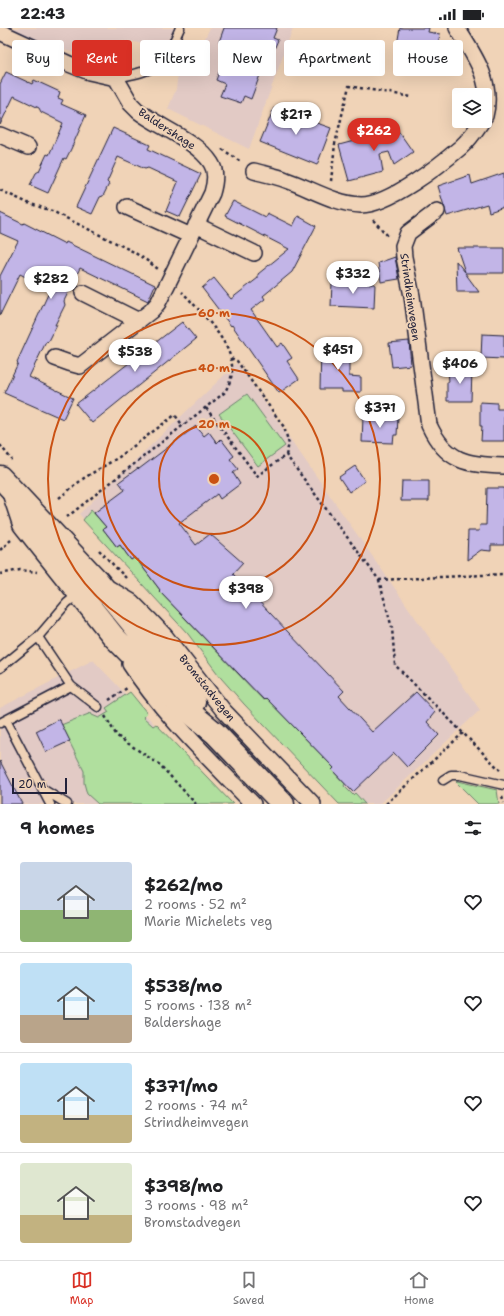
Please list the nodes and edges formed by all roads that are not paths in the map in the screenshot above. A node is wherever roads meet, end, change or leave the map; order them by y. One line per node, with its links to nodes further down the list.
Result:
1 (180, 28): 4 (lane)
2 (457, 28): 5 (street)
3 (1, 34): 4 (street)
4 (116, 78): 12 (street, Baldershage)
5 (487, 88)
6 (478, 128): 9 (street)
7 (0, 135): 8 (street)
8 (28, 147)
9 (254, 171)
10 (127, 207): 12 (street)
11 (437, 211): 17 (street, Strindheimvegen)
12 (193, 231): 13 (street); 15 (street, Baldershage)
13 (254, 253)
14 (83, 294): 15 (street)
15 (139, 321): 16 (street, Baldershage)
16 (55, 358)
17 (504, 466)
18 (6, 484): 19 (main road, Bromstadvegen)
19 (88, 586): 20 (lane); 21 (main road, Bromstadvegen); 26 (main road, Bromstadvegen); 34 (street, Bromstadvegen)
20 (38, 637): 22 (lane); 23 (lane)
21 (114, 637): 26 (main road, Bromstadvegen); 32 (street, Bromstadvegen)
22 (0, 668)
23 (71, 686): 24 (lane); 25 (lane)
24 (98, 707)
25 (3, 721): 29 (lane)
26 (215, 733): 33 (main road, Bromstadvegen)
27 (442, 780): 28 (lane)
28 (504, 785)
29 (43, 790): 30 (lane); 31 (lane)
30 (50, 804)
31 (67, 804)
32 (253, 804)
33 (283, 804)
34 (313, 804)

